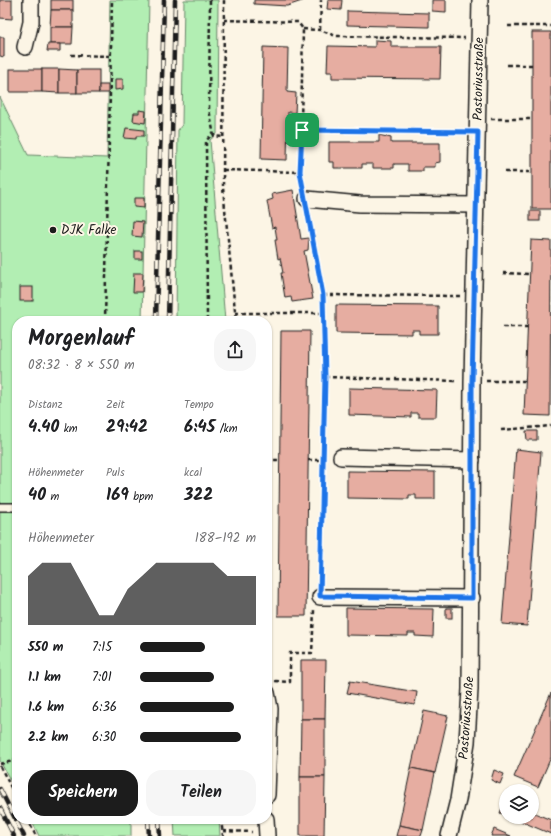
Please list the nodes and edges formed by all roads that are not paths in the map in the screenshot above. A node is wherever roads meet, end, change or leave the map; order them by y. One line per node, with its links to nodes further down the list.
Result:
1 (31, 0): 3 (street)
2 (480, 0): 5 (street, Pastoriusstraße)
3 (24, 47)
4 (307, 198): 5 (street)
5 (476, 205): 7 (street, Pastoriusstraße)
6 (341, 457): 7 (street)
7 (472, 460): 11 (street, Pastoriusstraße)
8 (0, 507): 9 (lane)
9 (12, 507)
10 (320, 596): 11 (street)
11 (472, 598): 12 (street, Pastoriusstraße)
12 (449, 836)

